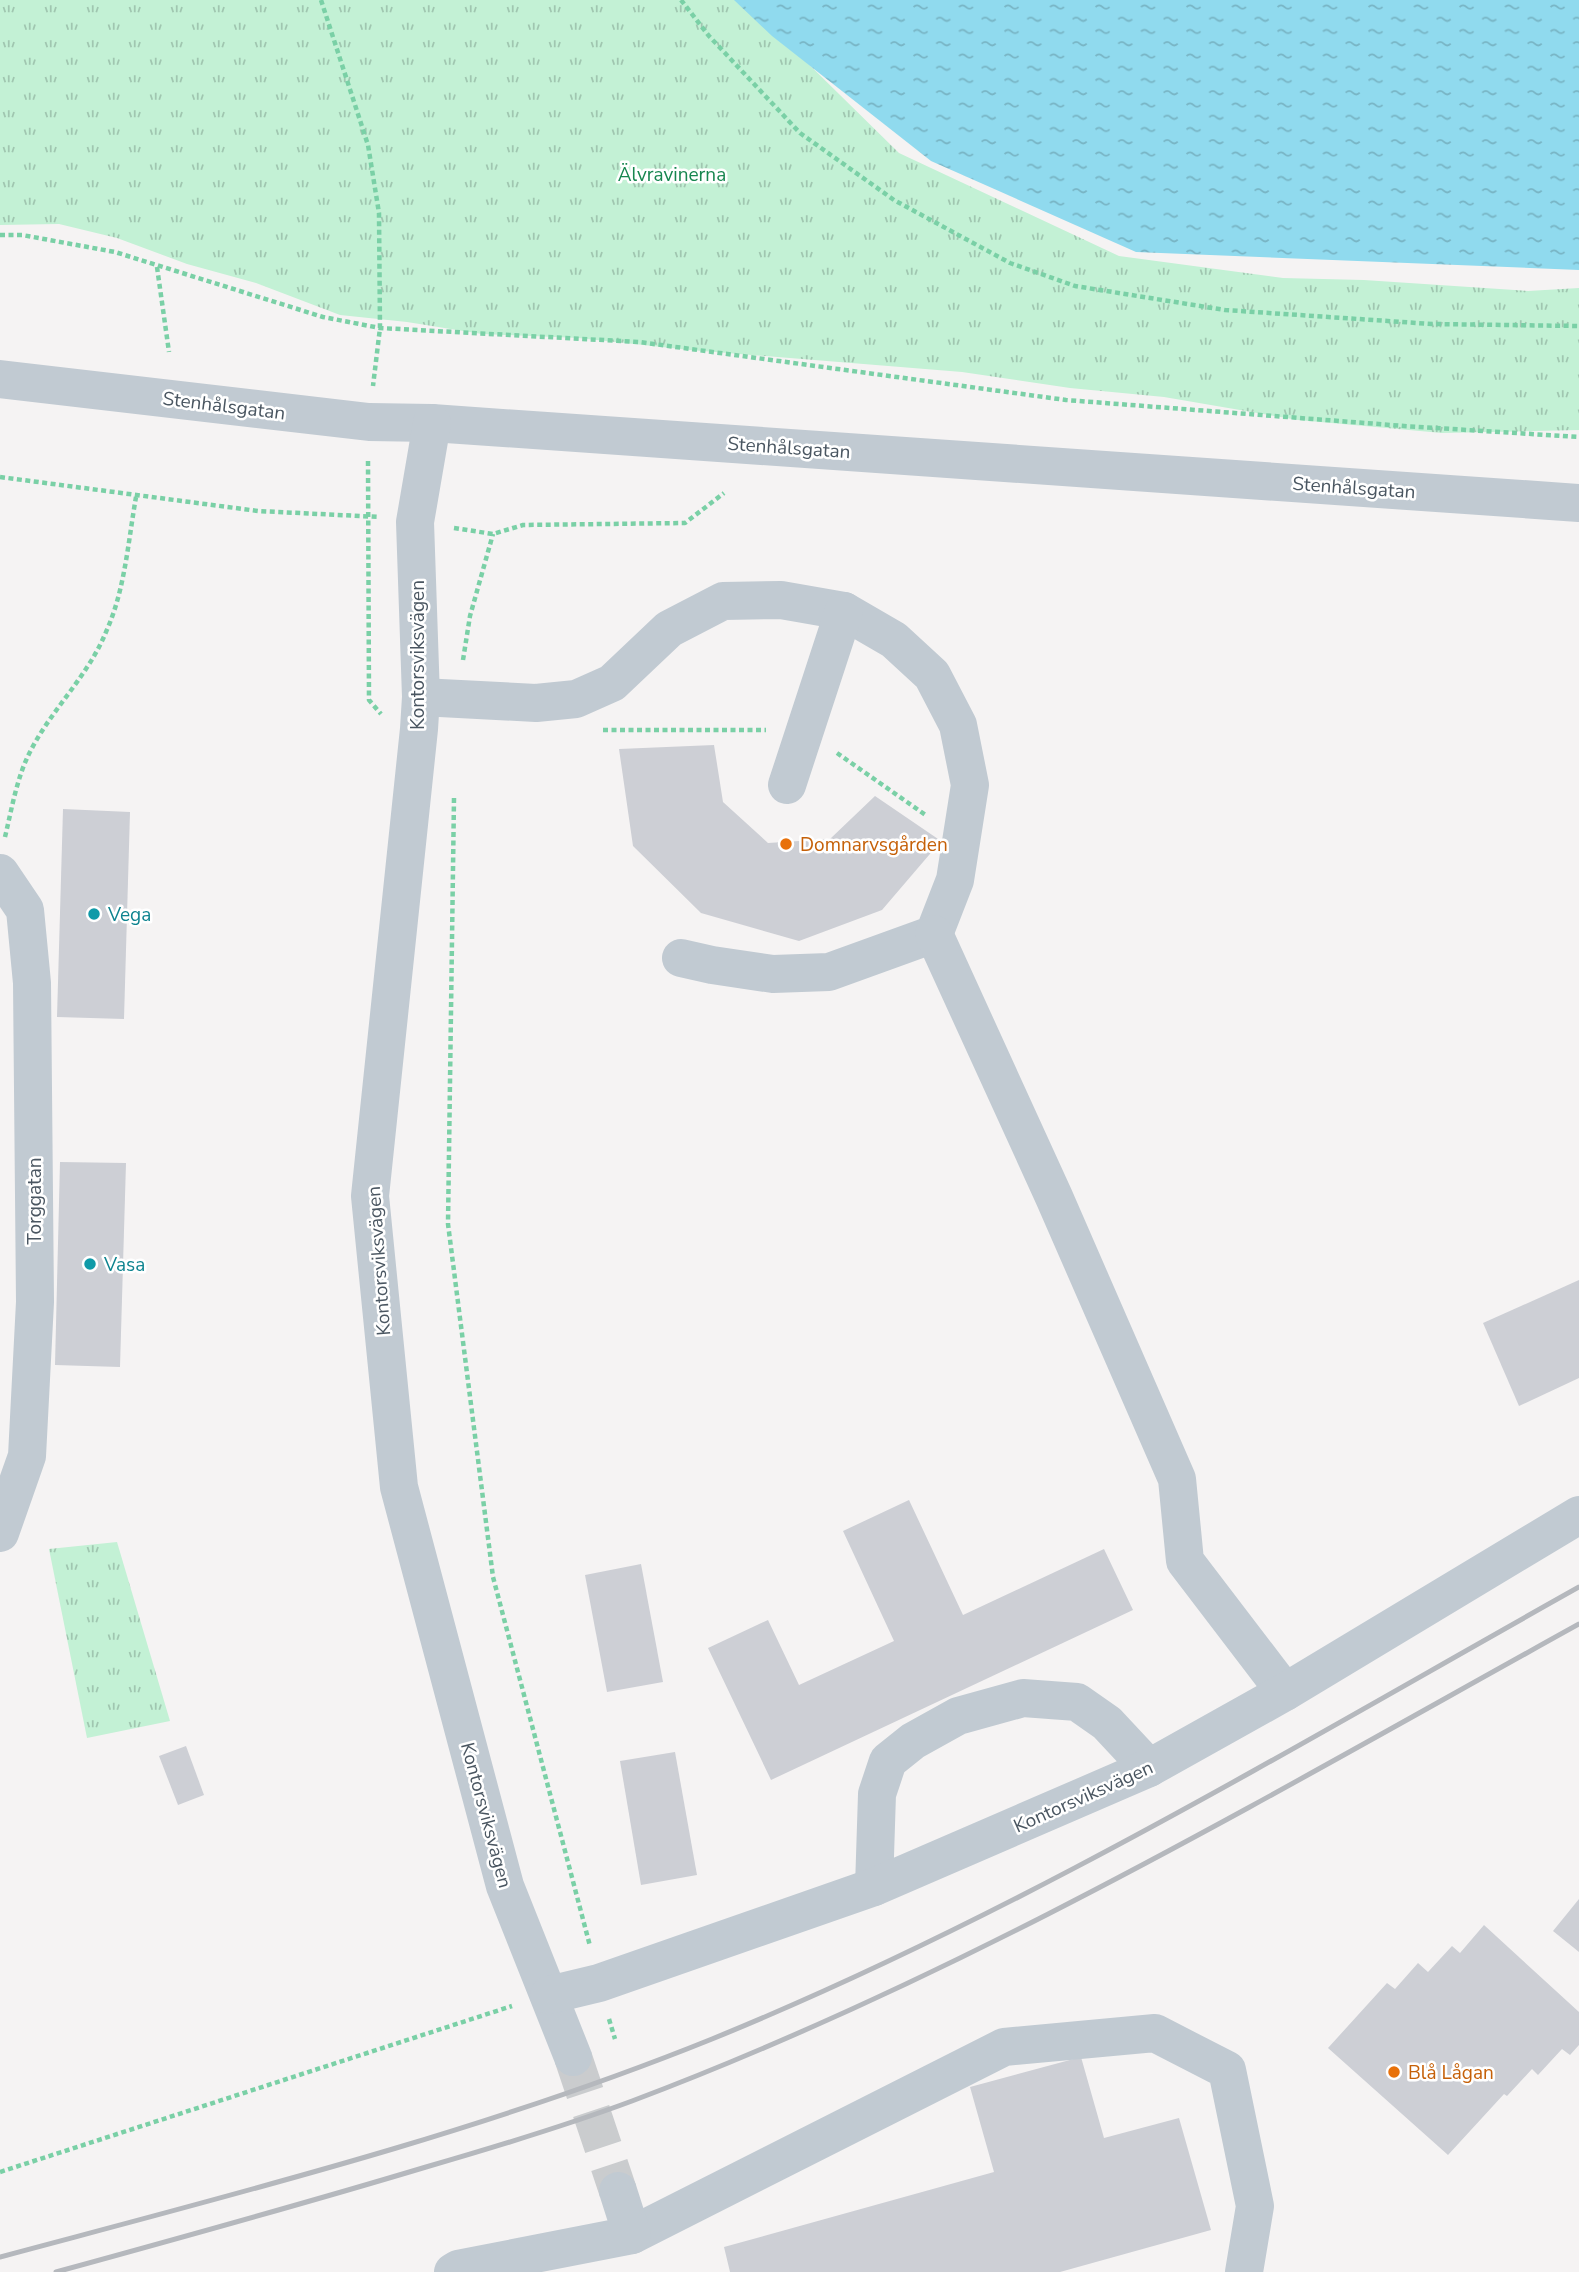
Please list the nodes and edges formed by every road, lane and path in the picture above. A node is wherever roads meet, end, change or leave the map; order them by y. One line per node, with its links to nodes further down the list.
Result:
1 (321, 0): 6 (path)
2 (681, 0): 5 (path)
3 (0, 235): 4 (path)
4 (157, 267): 6 (path); 7 (path)
5 (1579, 326)
6 (380, 328): 10 (path)
7 (169, 352)
8 (0, 379): 9 (street, Stenhålsgatan)
9 (432, 424): 14 (street, Stenhålsgatan); 15 (street, Kontorsviksvägen)
10 (1579, 437)
11 (0, 477): 13 (path)
12 (724, 493): 16 (path)
13 (136, 497): 15 (path); 24 (path)
14 (1579, 503)
15 (415, 522): 16 (path); 18 (street, Kontorsviksvägen)
16 (493, 534): 18 (path)
17 (844, 611): 18 (street); 20 (street); 23 (street)
18 (439, 698): 33 (street, Kontorsviksvägen)
19 (596, 730): 20 (path)
20 (805, 730): 22 (street); 23 (path)
21 (454, 785): 32 (path)
22 (787, 785)
23 (962, 841): 25 (street)
24 (2, 858): 28 (street, Torggatan)
25 (933, 934): 26 (street); 29 (street)
26 (681, 958)
27 (1579, 1515): 29 (street, Kontorsviksvägen)
28 (0, 1533)
29 (1285, 1692): 30 (street, Kontorsviksvägen)
30 (1149, 1768): 31 (street, Kontorsviksvägen); 31 (street)
31 (874, 1888): 32 (street, Kontorsviksvägen)
32 (600, 1983): 33 (street, Kontorsviksvägen); 34 (path)
33 (549, 1995): 35 (street, Kontorsviksvägen); 36 (path)
34 (615, 2039)
35 (573, 2057)
36 (0, 2172)
37 (618, 2191): 38 (street)
38 (632, 2235): 39 (street); 40 (street)
39 (453, 2272)
40 (1244, 2272)

